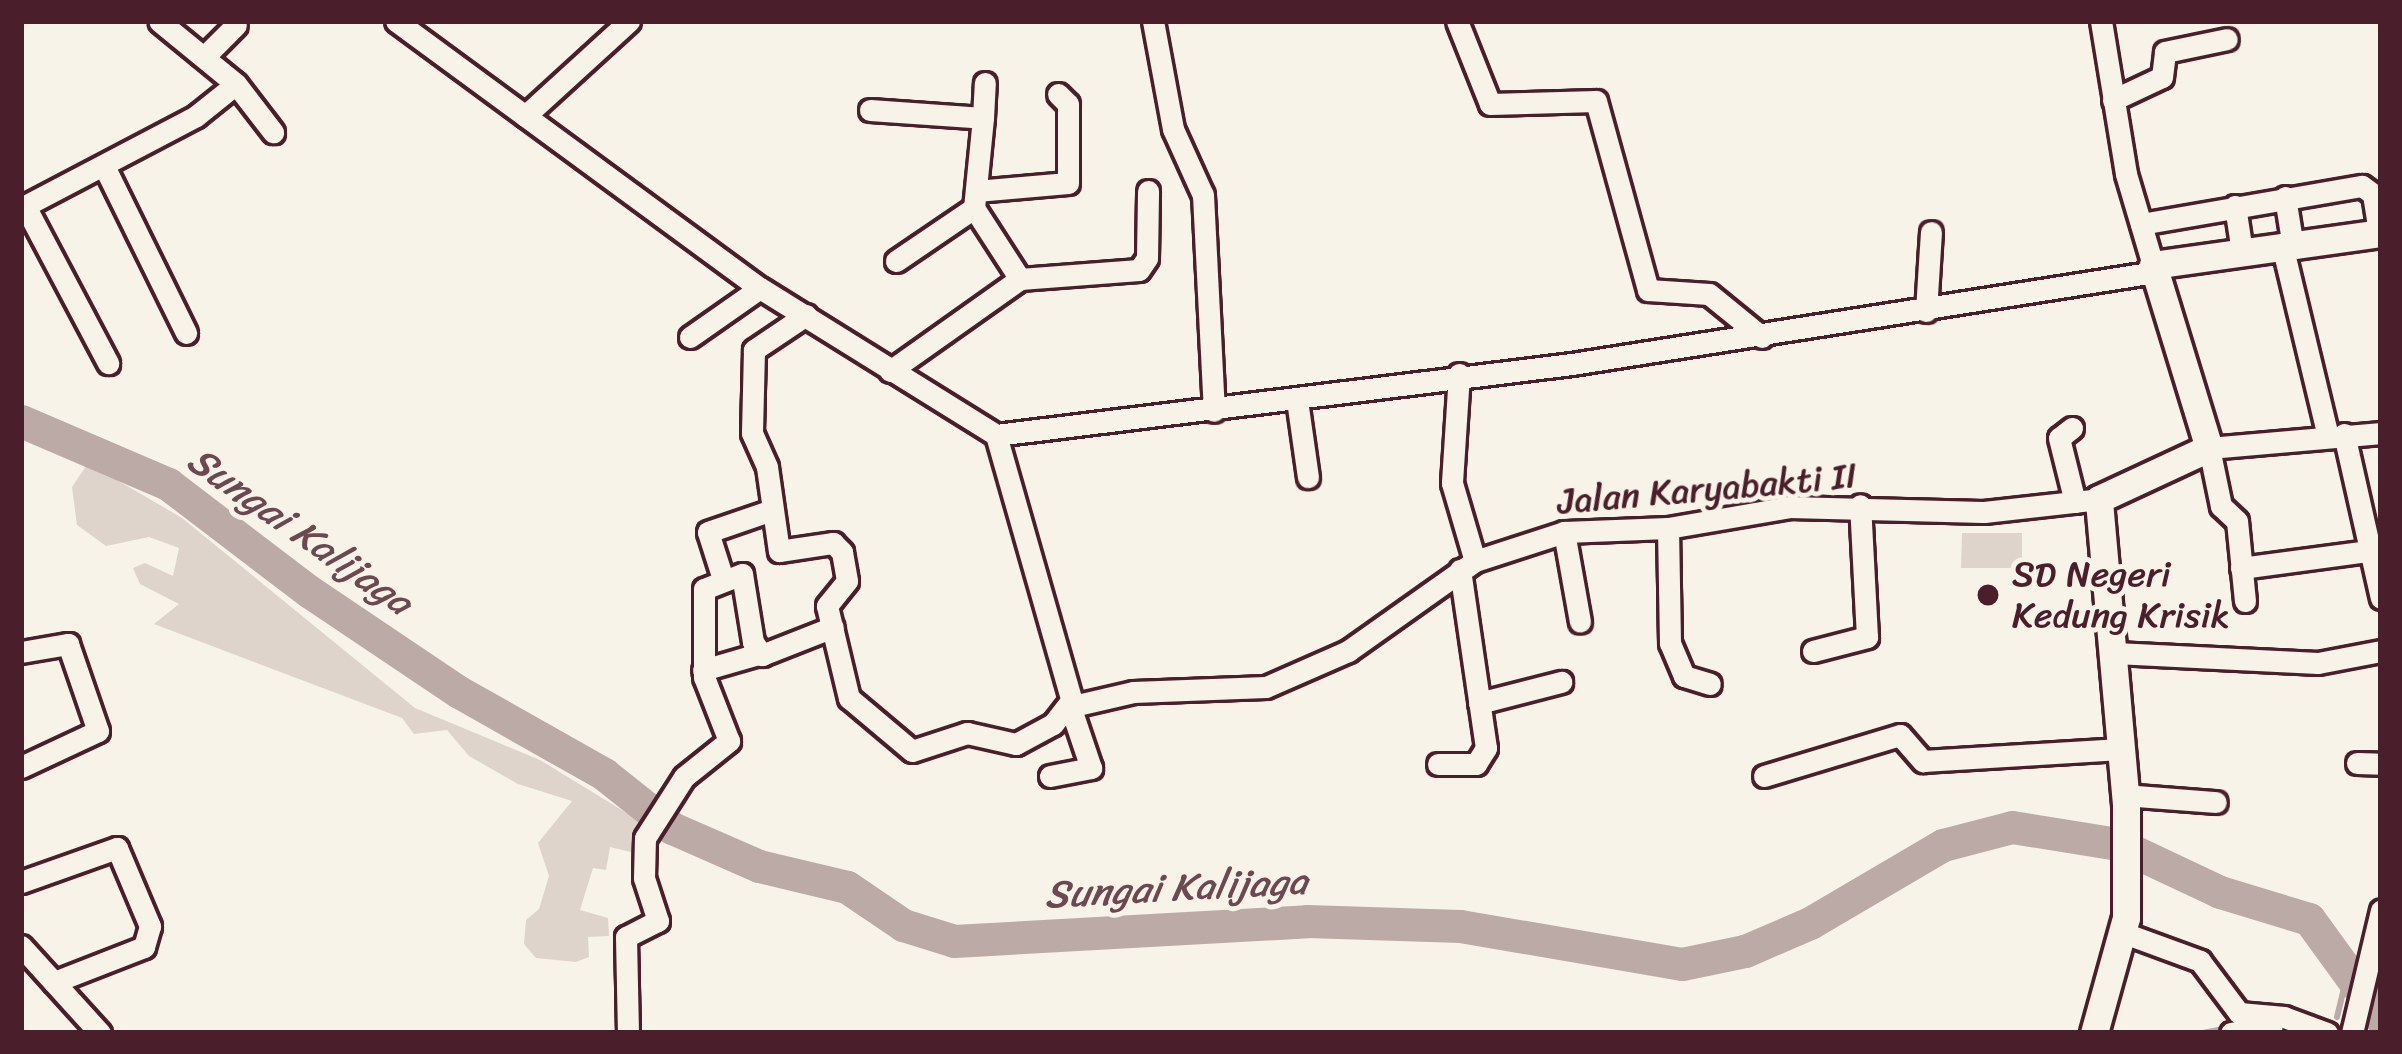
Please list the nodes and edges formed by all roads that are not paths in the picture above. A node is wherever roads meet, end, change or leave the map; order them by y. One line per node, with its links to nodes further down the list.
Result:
1 (159, 21): 9 (street)
2 (397, 21): 15 (street)
3 (629, 21): 15 (street)
4 (1153, 21): 42 (street)
5 (1457, 21): 37 (street)
6 (2101, 21): 13 (street)
7 (236, 25): 9 (street)
8 (2227, 39): 13 (street)
9 (204, 57): 11 (street)
10 (985, 83): 16 (street)
11 (236, 84): 17 (street); 18 (street)
12 (1058, 94): 21 (street)
13 (2113, 100): 24 (street)
14 (870, 110): 16 (street)
15 (525, 116): 32 (street)
16 (982, 118): 21 (street)
17 (273, 132)
18 (104, 166): 23 (street); 35 (street)
19 (1148, 190): 31 (street)
20 (2284, 196): 22 (street); 26 (street); 27 (street)
21 (975, 200): 29 (street); 31 (street)
22 (2235, 206): 24 (street); 28 (street)
23 (23, 207): 38 (street)
24 (2140, 224): 30 (street)
25 (1931, 232): 33 (street)
26 (2380, 233): 27 (street)
27 (2288, 248): 28 (street); 46 (street)
28 (2242, 252): 30 (street)
29 (896, 261)
30 (2154, 269): 33 (street); 47 (street)
31 (1020, 279): 39 (street)
32 (760, 288): 34 (street); 36 (street)
33 (1926, 311): 37 (street)
34 (806, 315): 39 (street); 51 (street)
35 (186, 333)
36 (689, 337)
37 (1762, 337): 40 (street)
38 (108, 363)
39 (890, 370): 45 (street)
40 (1460, 374): 41 (street); 55 (street)
41 (1297, 400): 42 (street); 48 (street)
42 (1214, 412): 45 (street)
43 (2072, 428): 49 (street)
44 (2381, 433): 46 (street)
45 (996, 435): 71 (street)
46 (2336, 435): 47 (street); 54 (street)
47 (2209, 448): 49 (street); 56 (street)
48 (1308, 477)
49 (2087, 501): 50 (street, Jalan Karyabakti II); 65 (street)
50 (1860, 505): 52 (street, Jalan Karyabakti II); 62 (street)
51 (769, 511): 57 (street); 61 (street)
52 (1668, 528): 53 (street, Jalan Karyabakti II); 69 (street)
53 (1564, 532): 55 (street, Jalan Karyabakti II); 60 (street)
54 (2369, 551): 56 (street); 58 (street)
55 (1468, 565): 70 (street); 71 (street, Jalan Karyabakti II)
56 (2242, 568): 59 (street)
57 (723, 579): 66 (street); 67 (street)
58 (2381, 598)
59 (2245, 601)
60 (1580, 622)
61 (833, 627): 66 (street); 71 (street)
62 (1814, 651)
63 (2381, 651): 65 (street)
64 (21, 652): 76 (street)
65 (2115, 653): 72 (street)
66 (758, 654): 67 (street)
67 (703, 670): 88 (street)
68 (1561, 682): 70 (street)
69 (1710, 684)
70 (1478, 703): 74 (street)
71 (1069, 705): 77 (street)
72 (2121, 749): 78 (street); 79 (street)
73 (2357, 763): 75 (street)
74 (1438, 764)
75 (2381, 764)
76 (21, 767)
77 (1051, 776)
78 (1764, 776)
79 (2125, 800): 80 (street); 83 (street)
80 (2216, 802)
81 (21, 881): 85 (street)
82 (2381, 910): 86 (street)
83 (2125, 925): 89 (street); 92 (street)
84 (21, 946): 85 (street)
85 (54, 982): 87 (street)
86 (2355, 1025)
87 (100, 1033)
88 (628, 1033)
89 (2094, 1033)
90 (2231, 1033): 91 (street)
91 (2296, 1033)
92 (2327, 1033)

